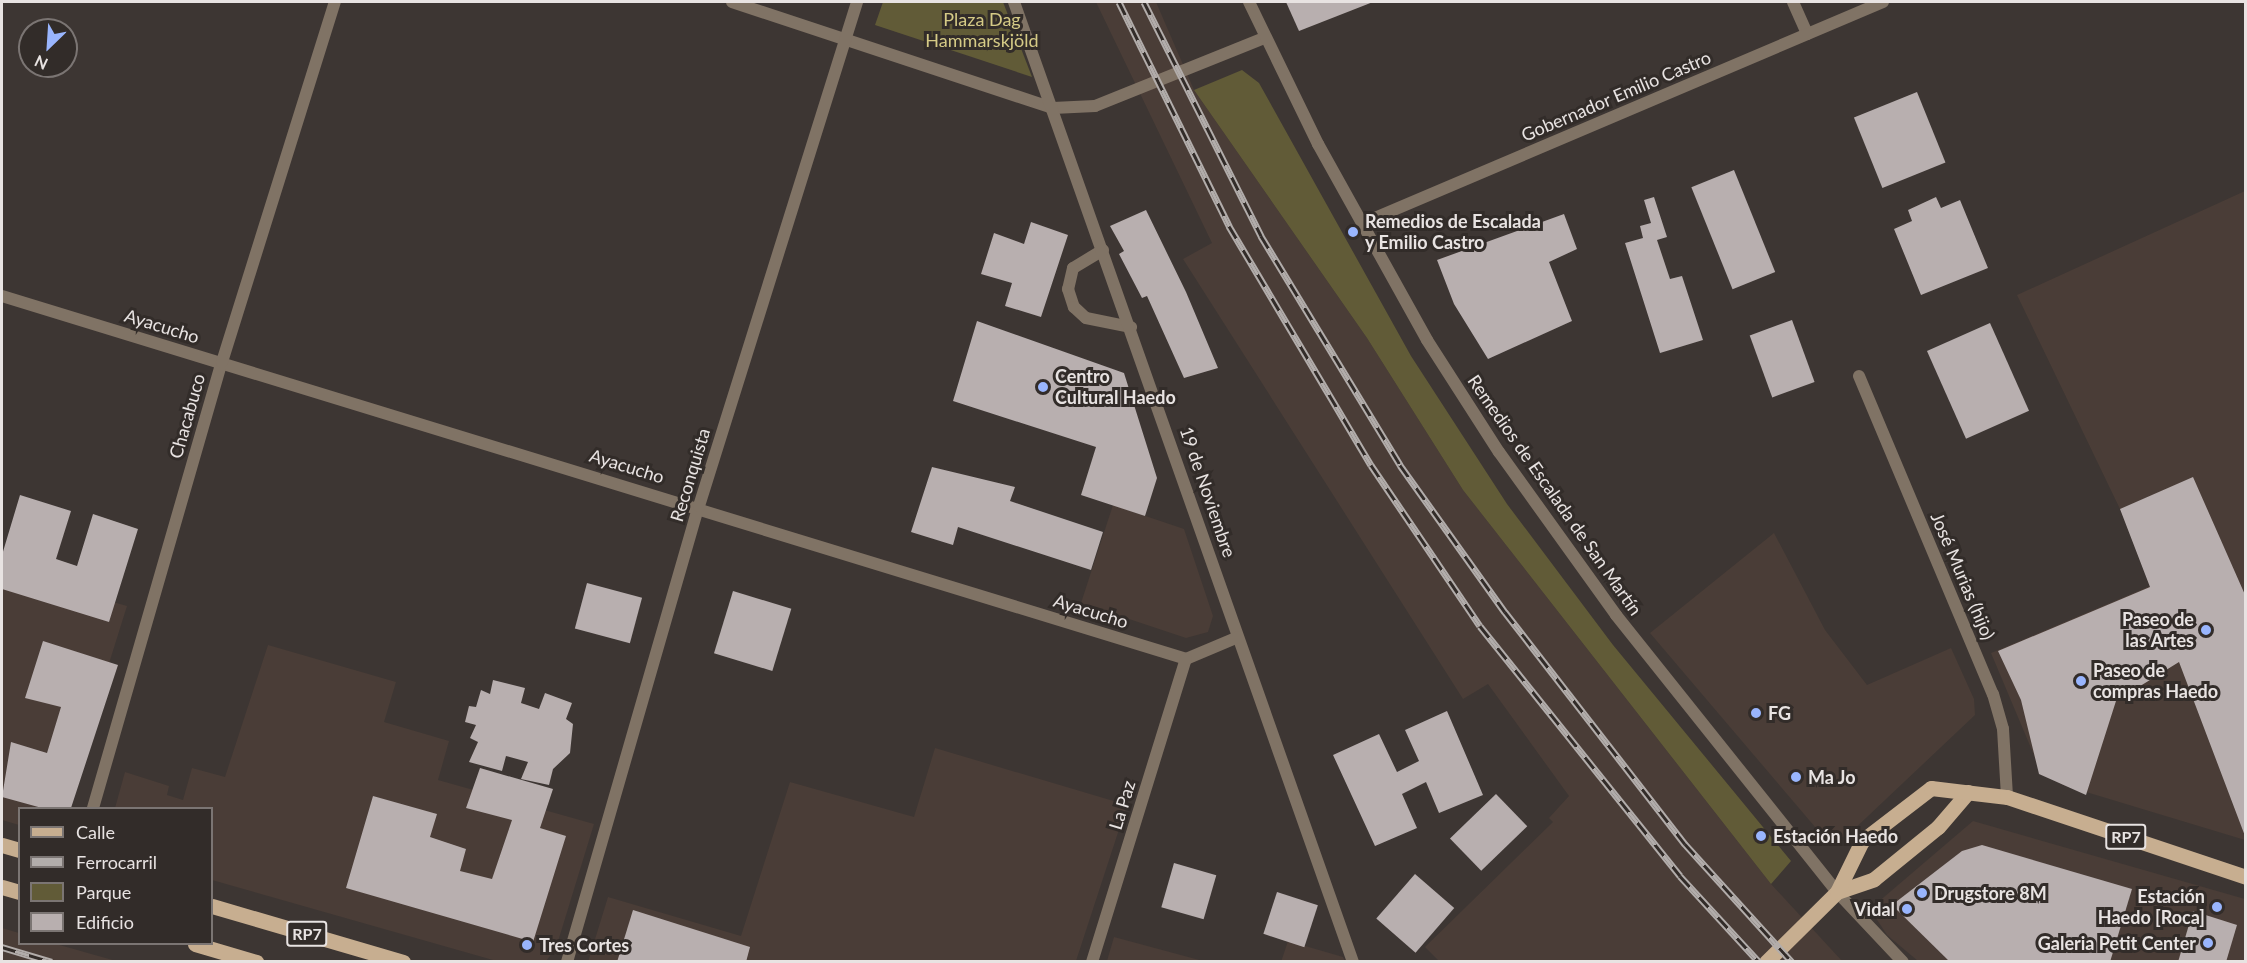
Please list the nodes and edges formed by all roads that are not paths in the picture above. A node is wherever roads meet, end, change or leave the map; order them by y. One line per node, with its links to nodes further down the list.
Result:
1 (335, 2): 16 (street, Chacabuco)
2 (732, 2): 9 (street)
3 (856, 2): 9 (street, Reconquista)
4 (1014, 2): 11 (street, 19 de Noviembre)
5 (1249, 2): 10 (street, Remedios de Escalada de San Martín)
6 (1793, 2): 8 (street)
7 (1883, 2): 8 (street, Gobernador Emilio Castro)
8 (1807, 34): 12 (street, Gobernador Emilio Castro)
9 (845, 37): 11 (street); 18 (street, Reconquista)
10 (1264, 38): 11 (street); 12 (street, Remedios de Escalada de San Martín)
11 (1053, 108): 13 (street, 19 de Noviembre)
12 (1363, 223): 29 (street, Remedios de Escalada de San Martín)
13 (1103, 250): 15 (street, 19 de Noviembre); 15 (street)
14 (2, 296): 16 (street, Ayacucho)
15 (1131, 327): 19 (street, 19 de Noviembre)
16 (222, 362): 18 (street, Ayacucho); 23 (street, Chacabuco)
17 (1859, 376): 22 (street, José Murias (hijo))
18 (699, 506): 20 (street, Ayacucho); 34 (street, Reconquista)
19 (1238, 637): 20 (street); 36 (street, 19 de Noviembre)
20 (1186, 659): 35 (street, La Paz)
21 (1968, 792): 22 (main road, RP7); 29 (main road, RP7); 29 (main road, RP7)
22 (2007, 797): 26 (main road, RP7)
23 (93, 807)
24 (2, 845): 25 (main road)
25 (18, 849)
26 (2246, 877)
27 (2, 887): 28 (main road)
28 (18, 891)
29 (1837, 892): 37 (main road, RP7); 38 (street, Remedios de Escalada de San Martín)
30 (213, 906): 33 (main road, RP7)
31 (198, 945): 32 (main road)
32 (256, 962)
33 (403, 962)
34 (567, 962)
35 (1092, 962)
36 (1353, 962)
37 (1766, 962)
38 (1903, 962)

